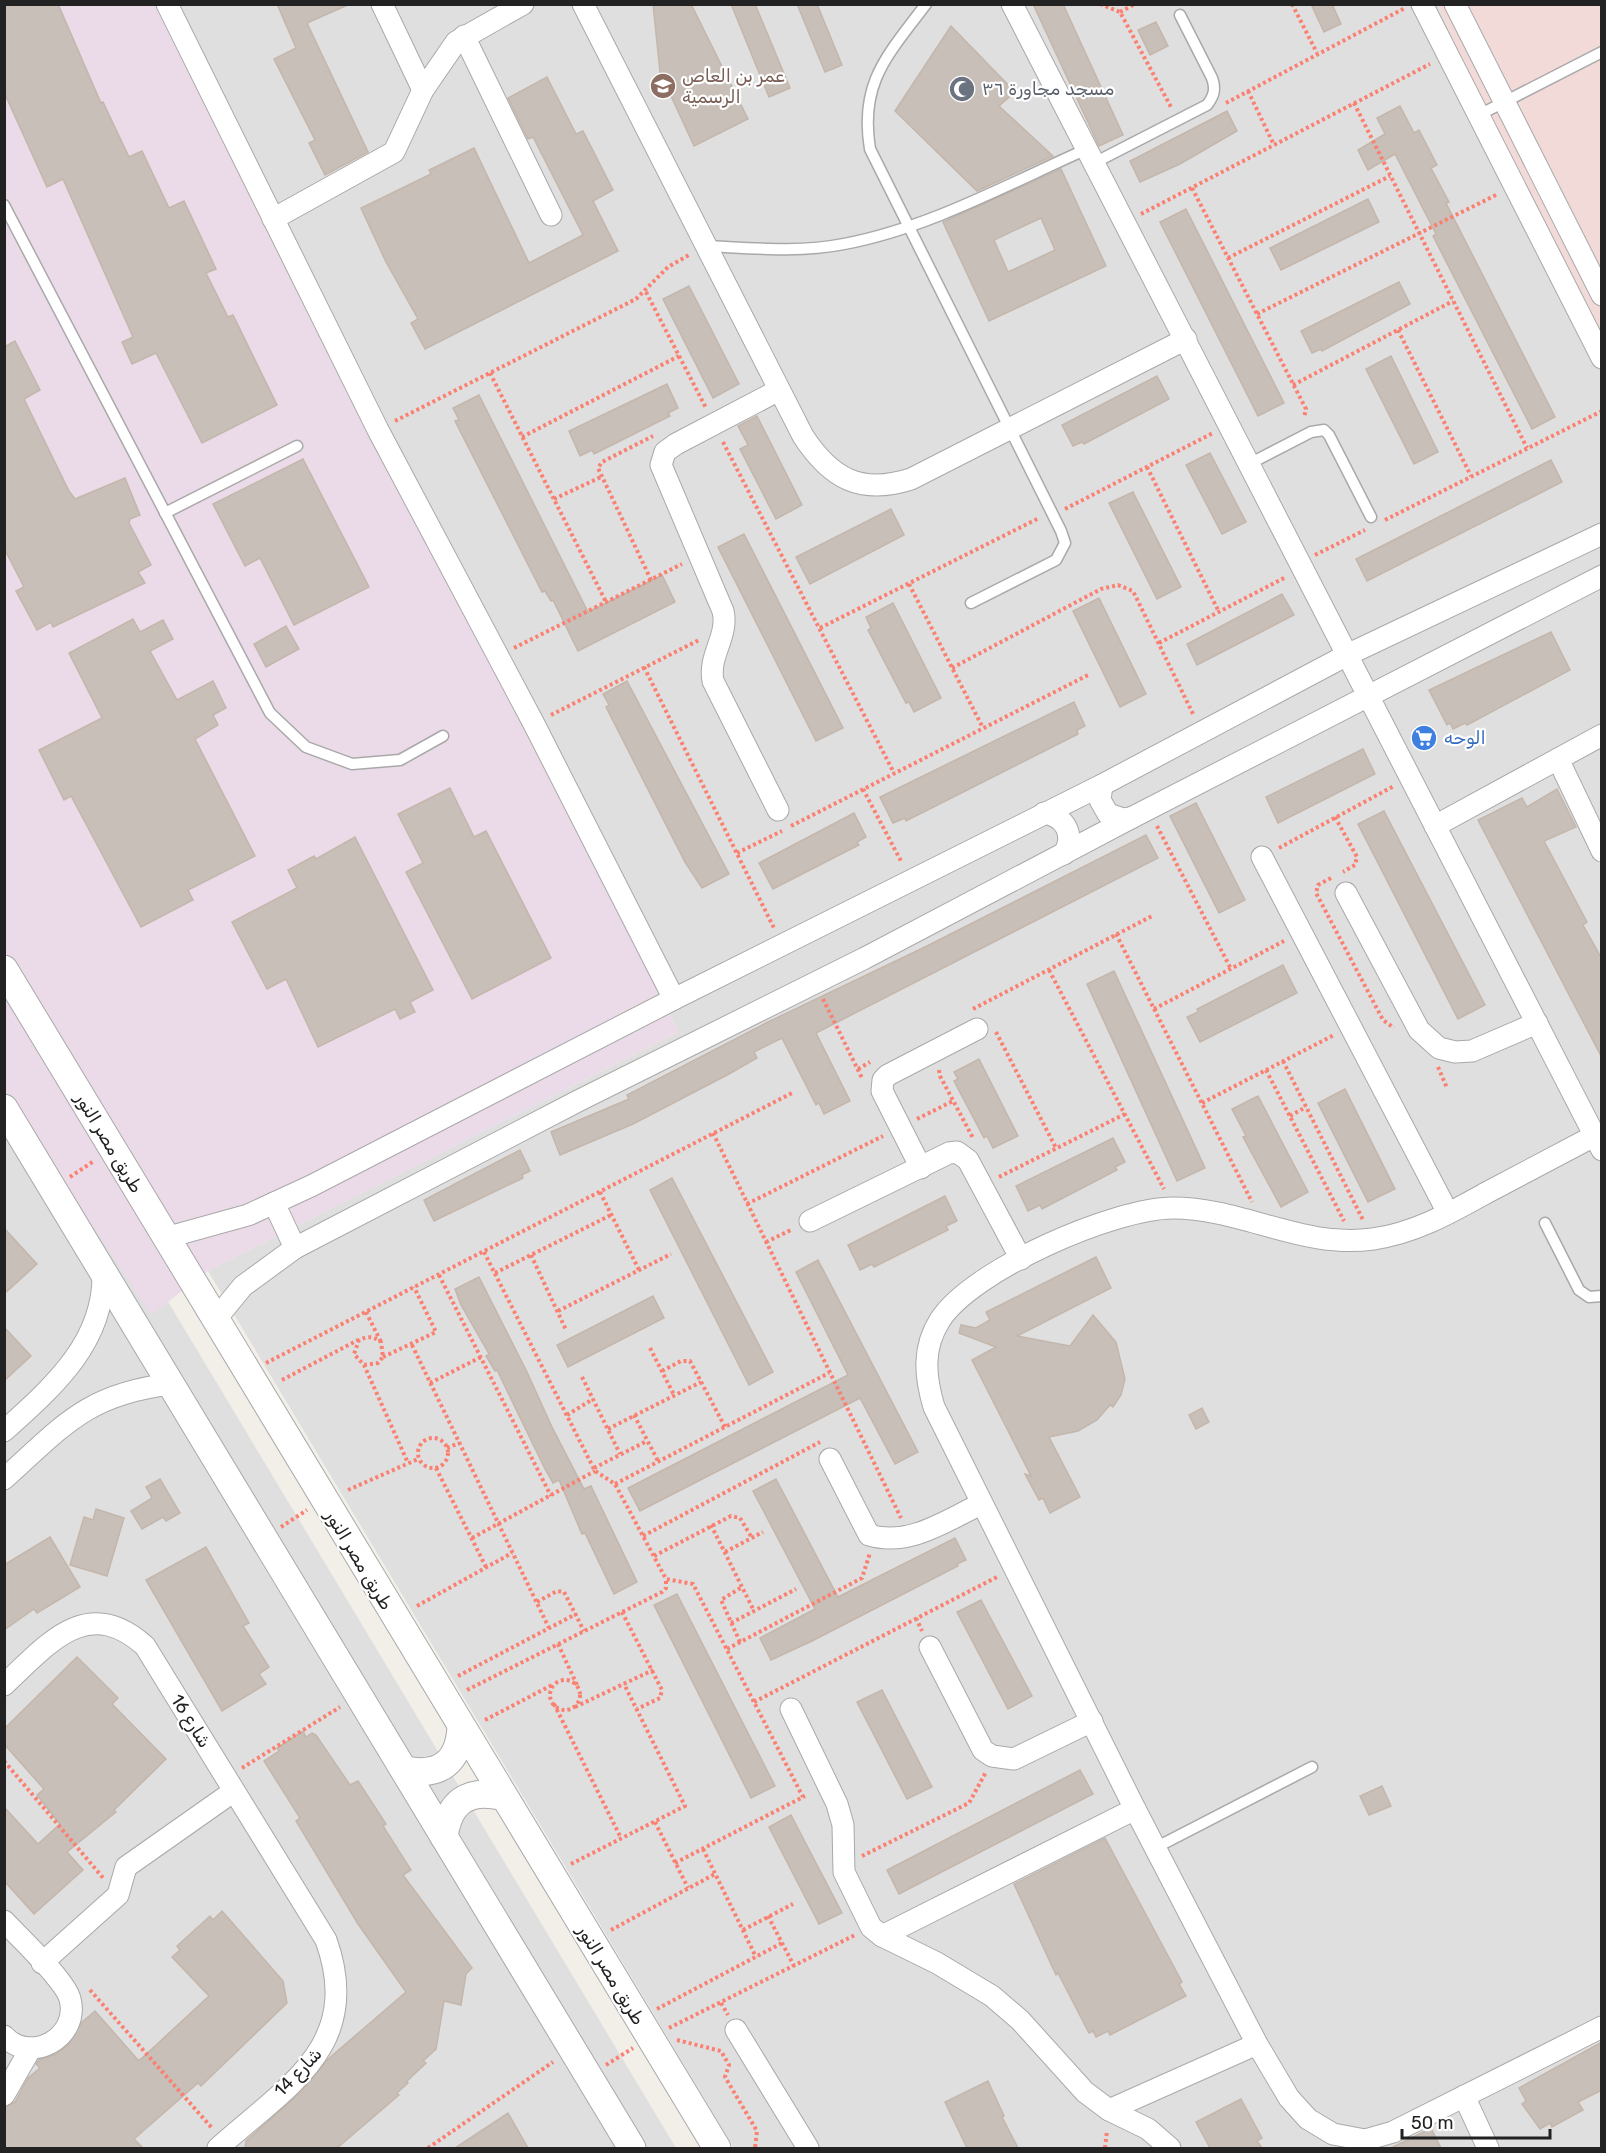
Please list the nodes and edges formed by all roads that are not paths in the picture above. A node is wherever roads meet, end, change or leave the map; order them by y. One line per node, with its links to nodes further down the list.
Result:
1 (167, 4): 18 (street)
2 (382, 4): 12 (street)
3 (523, 4): 10 (street)
4 (584, 4): 20 (street)
5 (926, 4): 19 (lane)
6 (1012, 4): 15 (street)
7 (1422, 4): 14 (street)
8 (1455, 4): 13 (street)
9 (1180, 15): 15 (lane)
10 (464, 36): 12 (street); 17 (street)
11 (1602, 52): 13 (lane)
12 (423, 90): 18 (street)
13 (1505, 102): 14 (lane); 21 (street)
14 (1477, 116): 23 (street)
15 (1091, 156): 19 (lane); 22 (street)
16 (4, 205): 28 (lane)
17 (551, 215)
18 (273, 219): 48 (street)
19 (908, 228): 20 (lane); 25 (lane)
20 (706, 246): 24 (street)
21 (1602, 295)
22 (1186, 339): 25 (street); 27 (street)
23 (1602, 358)
24 (779, 390): 25 (street); 39 (street)
25 (1010, 430): 32 (lane)
26 (297, 446): 28 (lane)
27 (1250, 464): 29 (lane); 33 (street)
28 (165, 513): 36 (lane)
29 (1371, 516)
30 (1602, 534): 33 (street)
31 (1602, 576): 34 (street)
32 (971, 603)
33 (1347, 655): 34 (street); 38 (street)
34 (1368, 695): 41 (street); 42 (street)
35 (1602, 735): 37 (street)
36 (443, 736)
37 (1558, 759): 42 (street); 43 (street)
38 (1102, 785): 40 (street); 41 (street)
39 (778, 810)
40 (1044, 813): 44 (street); 48 (street)
41 (1139, 813): 44 (street)
42 (1435, 826): 50 (street)
43 (1602, 851)
44 (1064, 854): 59 (street)
45 (1262, 857): 55 (street)
46 (1346, 893): 50 (street)
47 (4, 969): 58 (street, طريق مصر النور)
48 (674, 999): 54 (street)
49 (984, 1023): 53 (street)
50 (1537, 1023): 52 (street)
51 (4, 1108): 61 (street)
52 (1598, 1143): 55 (street)
53 (921, 1168): 56 (street); 60 (street)
54 (273, 1203): 58 (street); 59 (street)
55 (1448, 1213): 60 (street)
56 (810, 1221)
57 (1545, 1223): 62 (lane)
58 (165, 1238): 63 (street, طريق مصر النور)
59 (295, 1248): 63 (street)
60 (1021, 1258): 68 (street)
61 (103, 1272): 64 (street); 65 (street)
62 (1602, 1296)
63 (215, 1320): 73 (street, طريق مصر النور)
64 (171, 1384): 67 (street); 75 (street)
65 (4, 1431)
66 (830, 1459): 68 (street)
67 (4, 1479)
68 (981, 1504): 72 (street)
69 (930, 1647): 72 (street)
70 (4, 1685): 76 (street, شارع 16)
71 (791, 1708): 82 (street)
72 (1092, 1721): 78 (street)
73 (473, 1724): 75 (street); 77 (street, طريق مصر النور)
74 (1312, 1767): 80 (lane)
75 (405, 1770): 79 (street)
76 (230, 1784): 83 (street, شارع 16); 84 (street)
77 (501, 1796): 79 (street); 96 (street, طريق مصر النور)
78 (1135, 1809): 80 (street); 82 (street)
79 (444, 1837): 95 (street)
80 (1155, 1848): 88 (street)
81 (8, 1931): 84 (street)
82 (876, 1932): 92 (street)
83 (326, 1940): 94 (street, شارع 14)
84 (42, 1963): 89 (street)
85 (1602, 2027): 91 (street)
86 (736, 2030): 97 (street)
87 (4, 2036): 89 (street)
88 (1257, 2044): 92 (street); 93 (street)
89 (31, 2048): 90 (street)
90 (4, 2095)
91 (1464, 2096): 93 (street); 99 (street)
92 (1108, 2110): 98 (street)
93 (1367, 2144)
94 (221, 2145)
95 (632, 2148)
96 (717, 2148)
97 (808, 2148)
98 (1170, 2148)
99 (1488, 2148)

